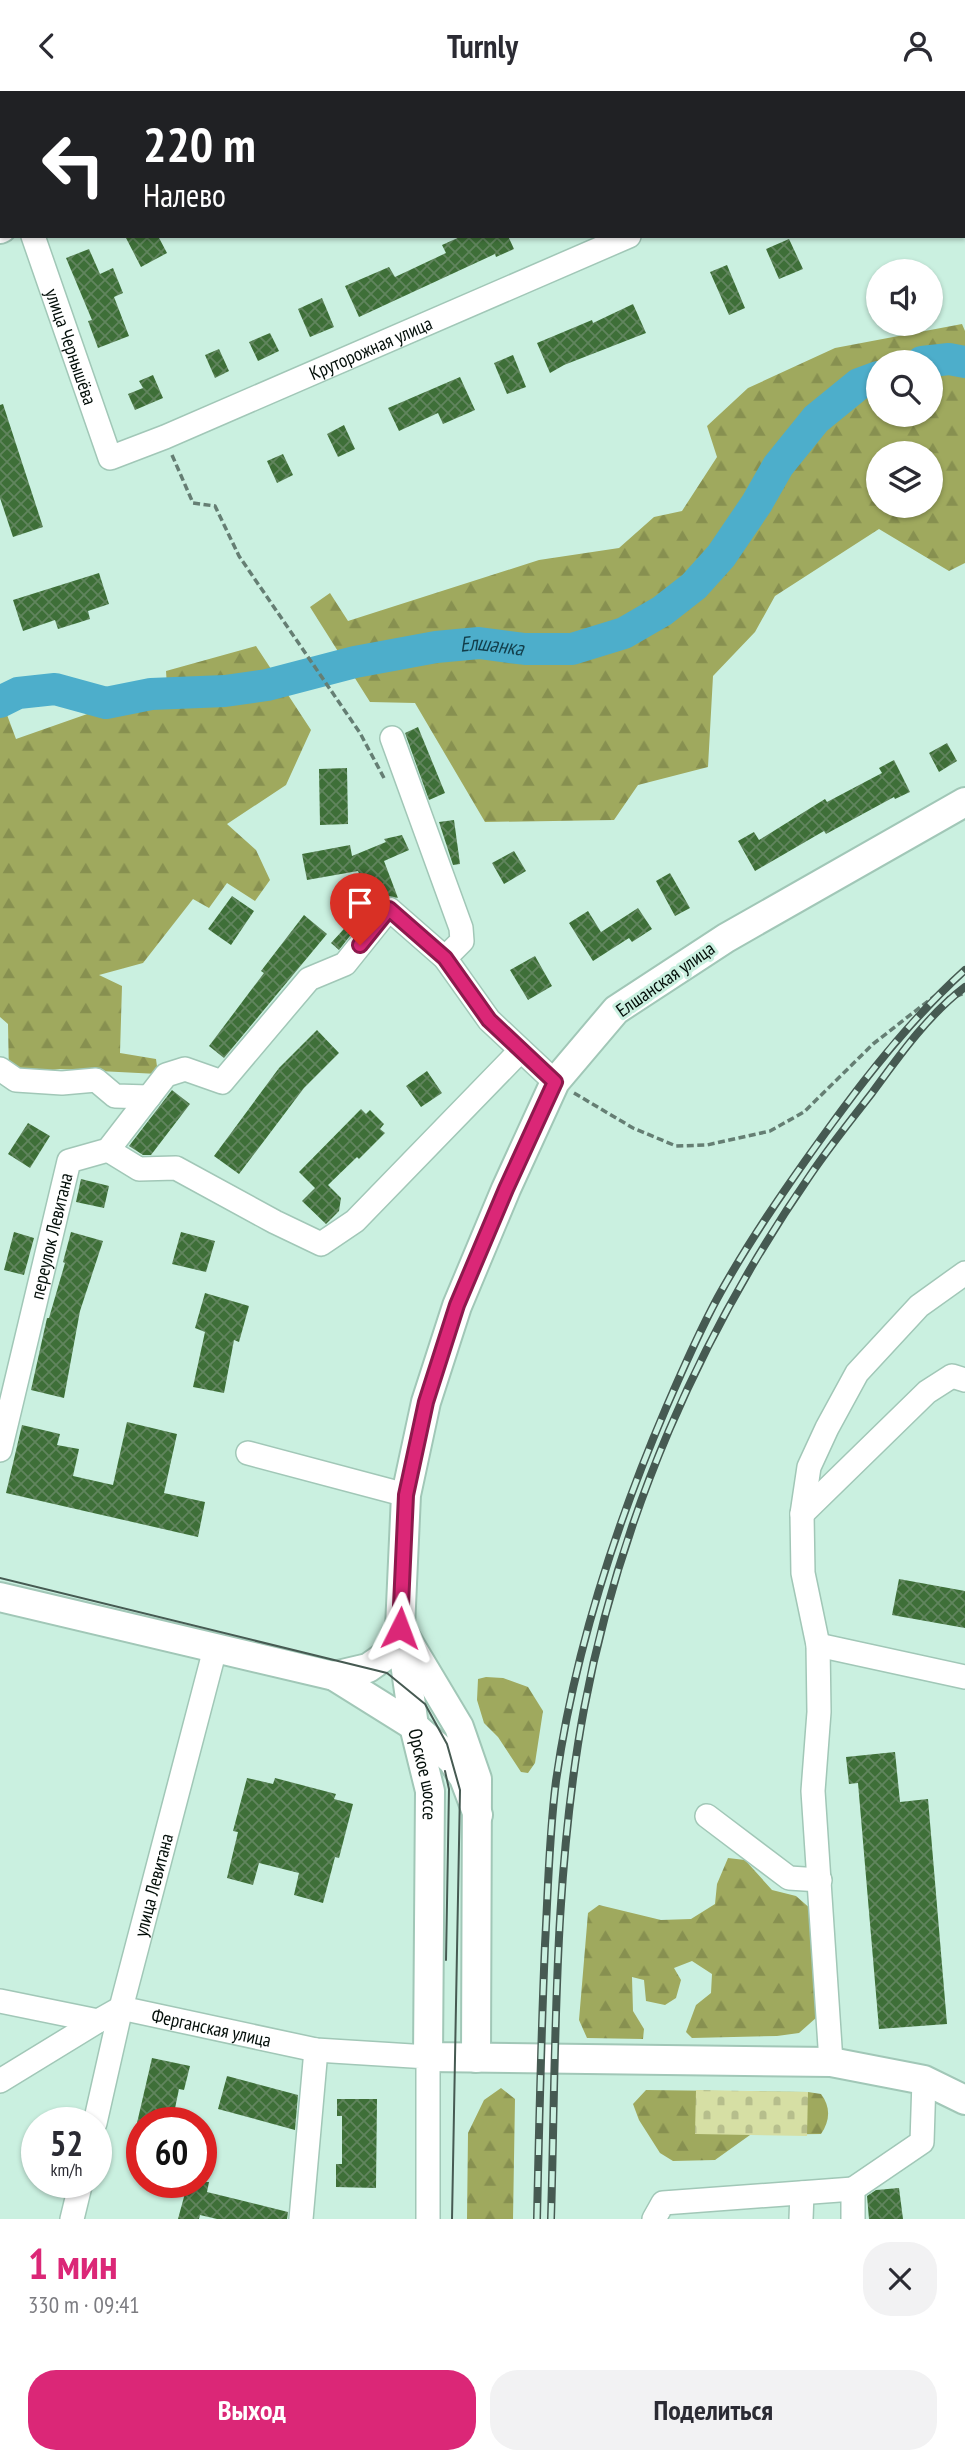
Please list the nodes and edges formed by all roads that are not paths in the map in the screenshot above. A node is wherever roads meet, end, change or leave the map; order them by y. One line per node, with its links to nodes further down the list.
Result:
1 (34, 238): 3 (street, улица Чернышёва)
2 (624, 238): 3 (street, Круторожная улица)
3 (110, 458)
4 (391, 738): 6 (street)
5 (965, 802): 9 (main road, Елшанская улица)
6 (445, 958): 7 (street); 10 (street)
7 (520, 1051): 9 (street); 11 (street)
8 (0, 1069): 10 (street)
9 (555, 1082): 16 (main road, Елшанская улица)
10 (149, 1097): 11 (street)
11 (108, 1150): 14 (street, переулок Левитана)
12 (965, 1273): 17 (street)
13 (965, 1380): 17 (street)
14 (0, 1450)
15 (248, 1453): 16 (street)
16 (406, 1495): 19 (main road, Елшанская улица)
17 (802, 1514): 20 (street)
18 (0, 1597): 21 (main road, Орское шоссе)
19 (400, 1628): 22 (main road); 24 (main road, Елшанская улица); 25 (main road)
20 (818, 1645): 23 (street); 27 (street)
21 (215, 1649): 22 (main road, Орское шоссе); 29 (street, улица Левитана)
22 (334, 1677): 24 (main road, Орское шоссе)
23 (965, 1677)
24 (414, 1726): 25 (main road); 32 (main road, Орское шоссе)
25 (478, 1815): 33 (main road)
26 (708, 1816): 27 (street)
27 (820, 1880): 34 (street)
28 (0, 2001): 30 (street)
29 (121, 2008): 30 (street); 31 (street, Ферганская улица); 38 (street, улица Левитана)
30 (97, 2021): 36 (street)
31 (316, 2050): 32 (street, Ферганская улица); 45 (street)
32 (428, 2057): 33 (main road); 46 (street, Орское шоссе)
33 (476, 2058): 34 (main road)
34 (831, 2062): 35 (main road)
35 (924, 2080): 37 (main road); 39 (street)
36 (0, 2081)
37 (965, 2100)
38 (98, 2107)
39 (853, 2189): 40 (street); 49 (street)
40 (802, 2193): 42 (street); 48 (street)
41 (77, 2198): 44 (street)
42 (758, 2208): 43 (street)
43 (715, 2209): 47 (street)
44 (72, 2219)
45 (301, 2219)
46 (428, 2219)
47 (654, 2219)
48 (801, 2219)
49 (853, 2219)

